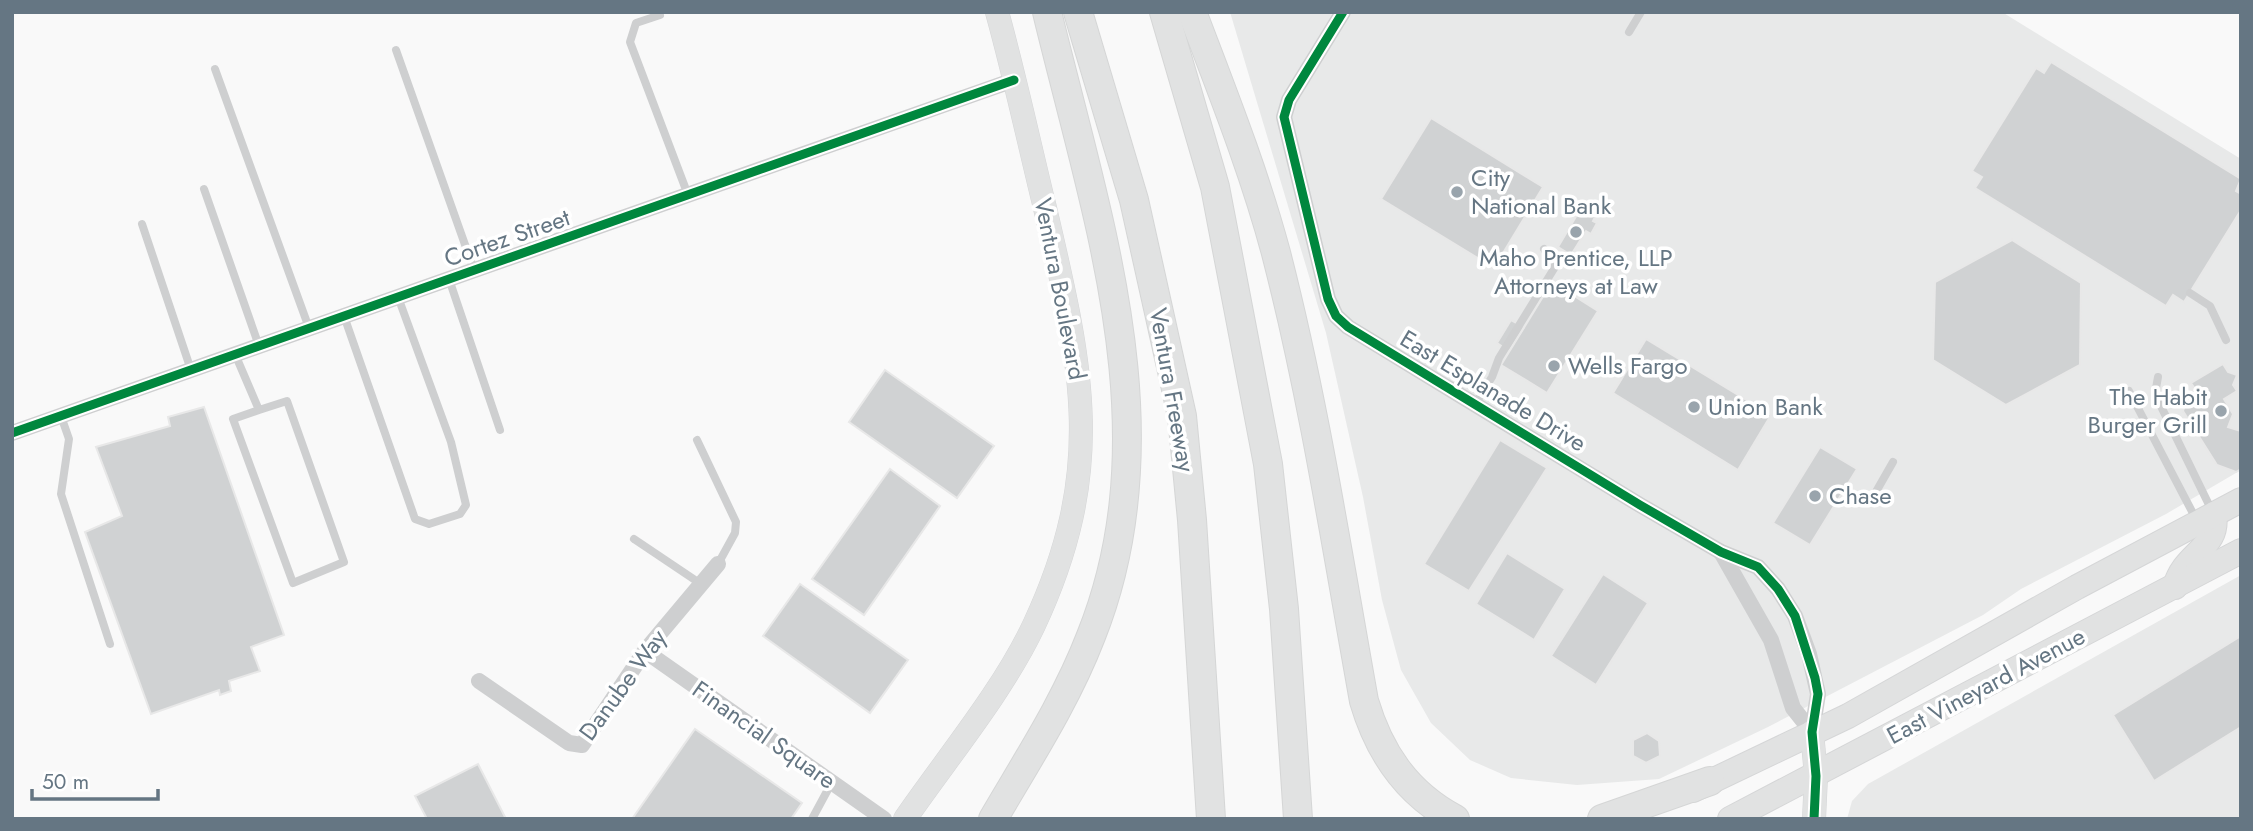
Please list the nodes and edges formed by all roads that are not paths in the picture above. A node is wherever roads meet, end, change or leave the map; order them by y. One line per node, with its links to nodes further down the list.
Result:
1 (997, 12): 12 (street, Ventura Boulevard)
2 (1047, 12): 55 (highway)
3 (1078, 12): 56 (highway, Ventura Freeway)
4 (1164, 12): 57 (highway)
5 (1192, 12): 58 (highway)
6 (1343, 12): 29 (street, East Esplanade Drive)
7 (1641, 12): 9 (lane)
8 (660, 15): 14 (lane)
9 (1629, 32)
10 (396, 50): 17 (lane)
11 (215, 69): 22 (lane)
12 (1014, 80): 14 (street, Cortez Street); 54 (street, Ventura Boulevard)
13 (204, 189): 24 (lane)
14 (688, 195): 17 (street, Cortez Street)
15 (142, 224): 26 (lane)
16 (1544, 249): 29 (lane)
17 (474, 270): 18 (street, Cortez Street)
18 (449, 279): 20 (street, Cortez Street); 32 (lane)
19 (2189, 293): 23 (lane)
20 (398, 297): 21 (street, Cortez Street); 21 (lane)
21 (344, 316): 22 (street, Cortez Street)
22 (309, 328): 24 (street, Cortez Street)
23 (2227, 340)
24 (259, 346): 25 (street, Cortez Street)
25 (235, 354): 26 (street, Cortez Street); 30 (lane)
26 (191, 370): 31 (street, Cortez Street)
27 (2158, 377): 38 (lane)
28 (2129, 391): 38 (lane)
29 (1476, 402): 41 (street, East Esplanade Drive)
30 (260, 410): 30 (lane)
31 (61, 416): 33 (street, Cortez Street); 45 (lane)
32 (500, 430)
33 (12, 433)
34 (697, 440): 42 (lane)
35 (1893, 462): 36 (lane)
36 (1873, 497)
37 (2241, 500): 38 (main road, East Vineyard Avenue)
38 (2206, 518): 44 (main road); 48 (main road, East Vineyard Avenue)
39 (634, 539): 43 (lane)
40 (2241, 551): 44 (main road, East Vineyard Avenue)
41 (1721, 552): 48 (street, East Esplanade Drive); 48 (street, East Esplanade Drive)
42 (718, 564): 43 (street, Danube Way)
43 (701, 584): 46 (street, Danube Way)
44 (2175, 587): 49 (main road, East Vineyard Avenue)
45 (110, 643)
46 (645, 651): 47 (street, Danube Way); 51 (street, Financial Square)
47 (478, 681)
48 (1818, 730): 49 (street); 50 (main road, East Vineyard Avenue)
49 (1816, 776): 61 (main road, East Vineyard Avenue); 62 (street)
50 (1710, 781): 59 (highway); 60 (main road, East Vineyard Avenue)
51 (832, 782): 52 (lane); 53 (street, Financial Square)
52 (812, 819)
53 (884, 819)
54 (905, 819)
55 (993, 819)
56 (1211, 819)
57 (1298, 819)
58 (1455, 819)
59 (1602, 819)
60 (1637, 819)
61 (1730, 819)
62 (1814, 819)

